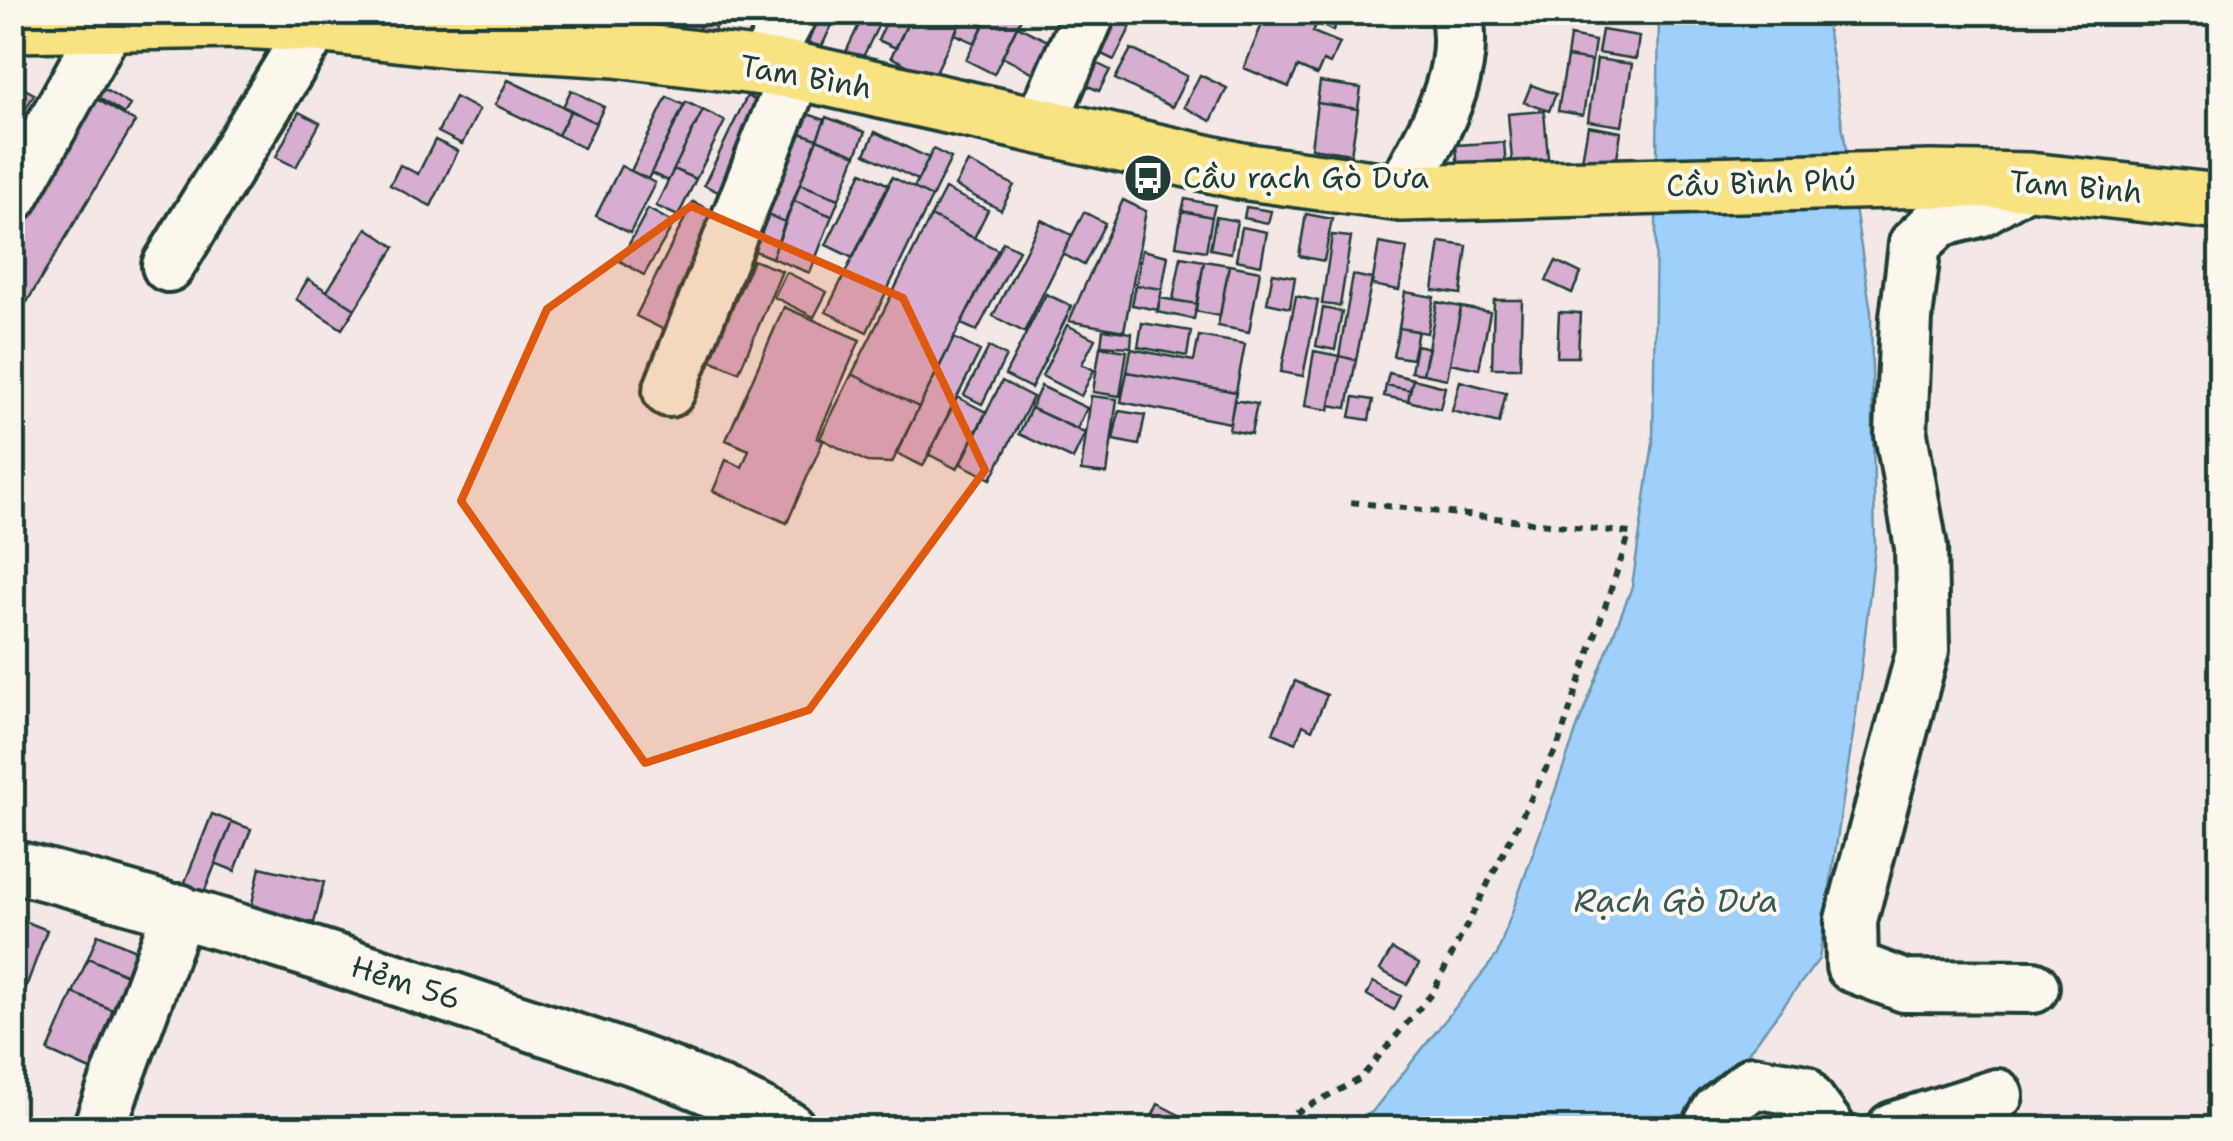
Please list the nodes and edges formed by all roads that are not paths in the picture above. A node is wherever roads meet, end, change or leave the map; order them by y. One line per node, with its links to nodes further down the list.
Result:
1 (792, 12): 8 (street)
2 (1090, 12): 9 (street)
3 (1456, 12): 13 (street)
4 (142, 19): 5 (main road, Tam Bình); 6 (main road, Tam Bình); 14 (street)
5 (12, 24)
6 (316, 24): 7 (main road, Tam Bình); 16 (street)
7 (455, 26): 8 (main road, Tam Bình)
8 (779, 69): 9 (main road, Tam Bình); 17 (street)
9 (1040, 126): 13 (main road, Tam Bình)
10 (1931, 178): 11 (main road, Tam Bình); 12 (main road, Cầu Bình Phú)
11 (2029, 181): 15 (main road, Tam Bình); 20 (street)
12 (1590, 188): 13 (main road, Tam Bình)
13 (1400, 193)
14 (12, 197)
15 (2220, 202)
16 (168, 266)
17 (670, 392)
18 (12, 866): 19 (street, Hẻm 56)
19 (179, 910): 22 (street); 23 (street, Hẻm 56)
20 (2033, 986)
21 (1997, 1095): 26 (street)
22 (99, 1128)
23 (789, 1128)
24 (1708, 1128): 25 (street)
25 (1830, 1128)
26 (1893, 1128)

